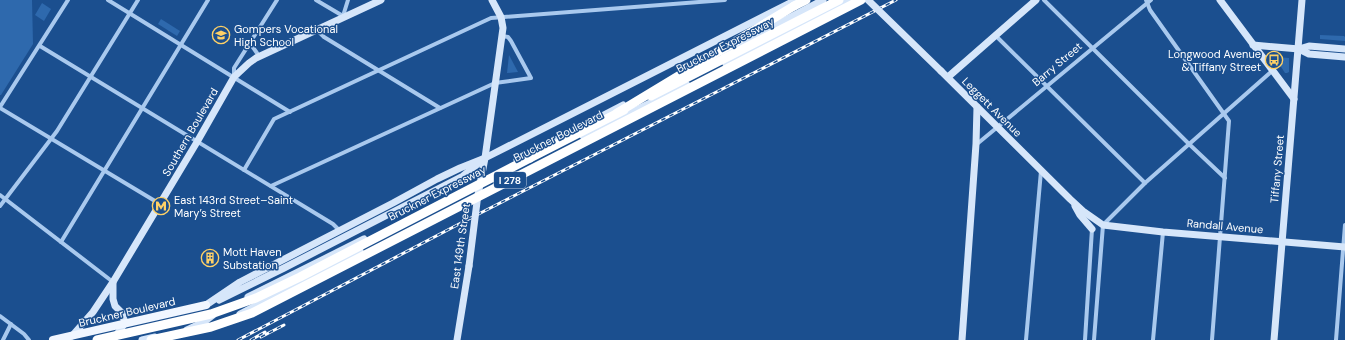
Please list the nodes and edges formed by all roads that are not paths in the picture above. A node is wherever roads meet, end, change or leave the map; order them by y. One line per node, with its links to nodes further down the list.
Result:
1 (68, 0): 35 (street)
2 (108, 0): 26 (street)
3 (138, 0): 26 (street)
4 (208, 0): 33 (street)
5 (277, 0): 32 (street)
6 (316, 0): 27 (street)
7 (348, 0): 27 (street)
8 (381, 0): 27 (main road, Southern Boulevard)
9 (492, 0): 28 (main road, East 149th Street)
10 (658, 0): 25 (street)
11 (725, 0): 25 (street)
12 (806, 0): 23 (highway)
13 (823, 0): 65 (main road, Bruckner Boulevard)
14 (839, 0): 54 (highway, Bruckner Expressway / I 278, bridge)
15 (850, 0): 69 (main road, Bruckner Boulevard)
16 (861, 0): 100 (highway, Bruckner Expressway / I 278, bridge)
17 (868, 0): 45 (main road, Leggett Avenue, bridge)
18 (1036, 0): 30 (main road)
19 (1044, 0): 36 (street)
20 (1151, 0): 24 (street, Barry Street)
21 (1220, 0): 34 (main road)
22 (1301, 1): 37 (main road, Tiffany Street)
23 (793, 2): 54 (highway, bridge); 61 (main road, Bruckner Boulevard)
24 (1146, 2): 36 (street, Barry Street); 55 (street)
25 (658, 6): 28 (street)
26 (130, 13): 33 (street); 43 (street)
27 (343, 16): 29 (main road, Southern Boulevard)
28 (501, 17): 31 (main road, East 149th Street); 41 (street)
29 (317, 30): 39 (main road, Southern Boulevard); 41 (street)
30 (995, 35): 45 (main road); 47 (street)
31 (502, 36): 46 (main road, East 149th Street); 46 (street)
32 (250, 43): 39 (street); 44 (street)
33 (181, 44): 44 (street); 51 (street)
34 (1253, 45): 37 (main road); 42 (main road)
35 (40, 46): 43 (street); 49 (street)
36 (1092, 48): 47 (street, Barry Street); 60 (street)
37 (1299, 49): 38 (main road); 40 (main road); 48 (main road, Tiffany Street)
38 (1345, 49)
39 (260, 56): 44 (main road, Southern Boulevard)
40 (1345, 57)
41 (379, 70): 52 (street); 53 (street)
42 (1272, 71): 48 (main road); 55 (street)
43 (91, 77): 51 (street); 57 (street)
44 (234, 77): 53 (street); 58 (main road, Southern Boulevard)
45 (948, 77): 50 (main road, Leggett Avenue)
46 (495, 83): 52 (street); 61 (main road, East 149th Street)
47 (1047, 87): 56 (street, Barry Street); 67 (street)
48 (1294, 99): 82 (main road, Tiffany Street)
49 (0, 107): 57 (street)
50 (977, 107): 56 (main road, Leggett Avenue); 59 (main road)
51 (142, 108): 58 (street); 62 (street)
52 (440, 108): 68 (street)
53 (290, 112): 63 (street)
54 (616, 113): 97 (highway, Bruckner Expressway / I 278, bridge)
55 (1224, 113): 60 (street); 66 (street)
56 (996, 127): 59 (street, Barry Street); 64 (main road, Leggett Avenue)
57 (51, 140): 62 (street); 71 (street)
58 (198, 142): 63 (street); 73 (main road, Southern Boulevard)
59 (976, 144): 102 (main road)
60 (1189, 144): 66 (street); 67 (street)
61 (485, 158): 65 (main road, East 149th Street); 78 (main road, Bruckner Boulevard); 87 (main road, Bruckner Boulevard)
62 (104, 170): 73 (street); 81 (street)
63 (244, 170): 68 (street)
64 (1041, 170): 72 (main road, Leggett Avenue); 103 (street)
65 (481, 178): 69 (main road, East 149th Street); 85 (main road, Bruckner Boulevard)
66 (1225, 178): 80 (street)
67 (1145, 183): 75 (street)
68 (271, 186): 78 (street)
69 (480, 188): 84 (main road, Bruckner Boulevard); 101 (main road, East 149th Street, bridge)
70 (0, 195): 71 (street)
71 (5, 199): 74 (street); 81 (street)
72 (1070, 199): 75 (main road, Leggett Avenue); 77 (main road)
73 (160, 204): 86 (main road, Southern Boulevard)
74 (0, 206)
75 (1103, 225): 79 (main road, Randall Avenue); 105 (street)
76 (1345, 225): 83 (street)
77 (1092, 229): 104 (street)
78 (339, 230): 87 (main road, Bruckner Boulevard)
79 (1162, 232): 80 (main road, Randall Avenue); 106 (street)
80 (1221, 237): 82 (main road, Randall Avenue); 107 (street)
81 (61, 242): 86 (street)
82 (1282, 242): 83 (main road, Randall Avenue); 108 (main road, Tiffany Street)
83 (1344, 247): 109 (street)
84 (334, 264): 85 (main road); 92 (main road, Bruckner Boulevard)
85 (297, 272): 88 (main road, Bruckner Boulevard)
86 (113, 282): 90 (main road); 93 (main road, Southern Boulevard)
87 (206, 305): 90 (main road, Bruckner Boulevard)
88 (213, 315): 92 (main road); 98 (main road, Bruckner Boulevard)
89 (0, 316): 91 (street)
90 (125, 323): 93 (main road, Bruckner Boulevard); 98 (main road)
91 (11, 324): 94 (street); 95 (street)
92 (186, 330): 99 (main road, Bruckner Boulevard)
93 (72, 336): 96 (main road, Bruckner Boulevard)
94 (3, 340)
95 (29, 340)
96 (53, 340)
97 (97, 340)
98 (114, 340)
99 (142, 340)
100 (151, 340)
101 (457, 340)
102 (962, 340)
103 (1026, 340)
104 (1085, 340)
105 (1094, 340)
106 (1153, 340)
107 (1212, 340)
108 (1274, 340)
109 (1336, 340)

